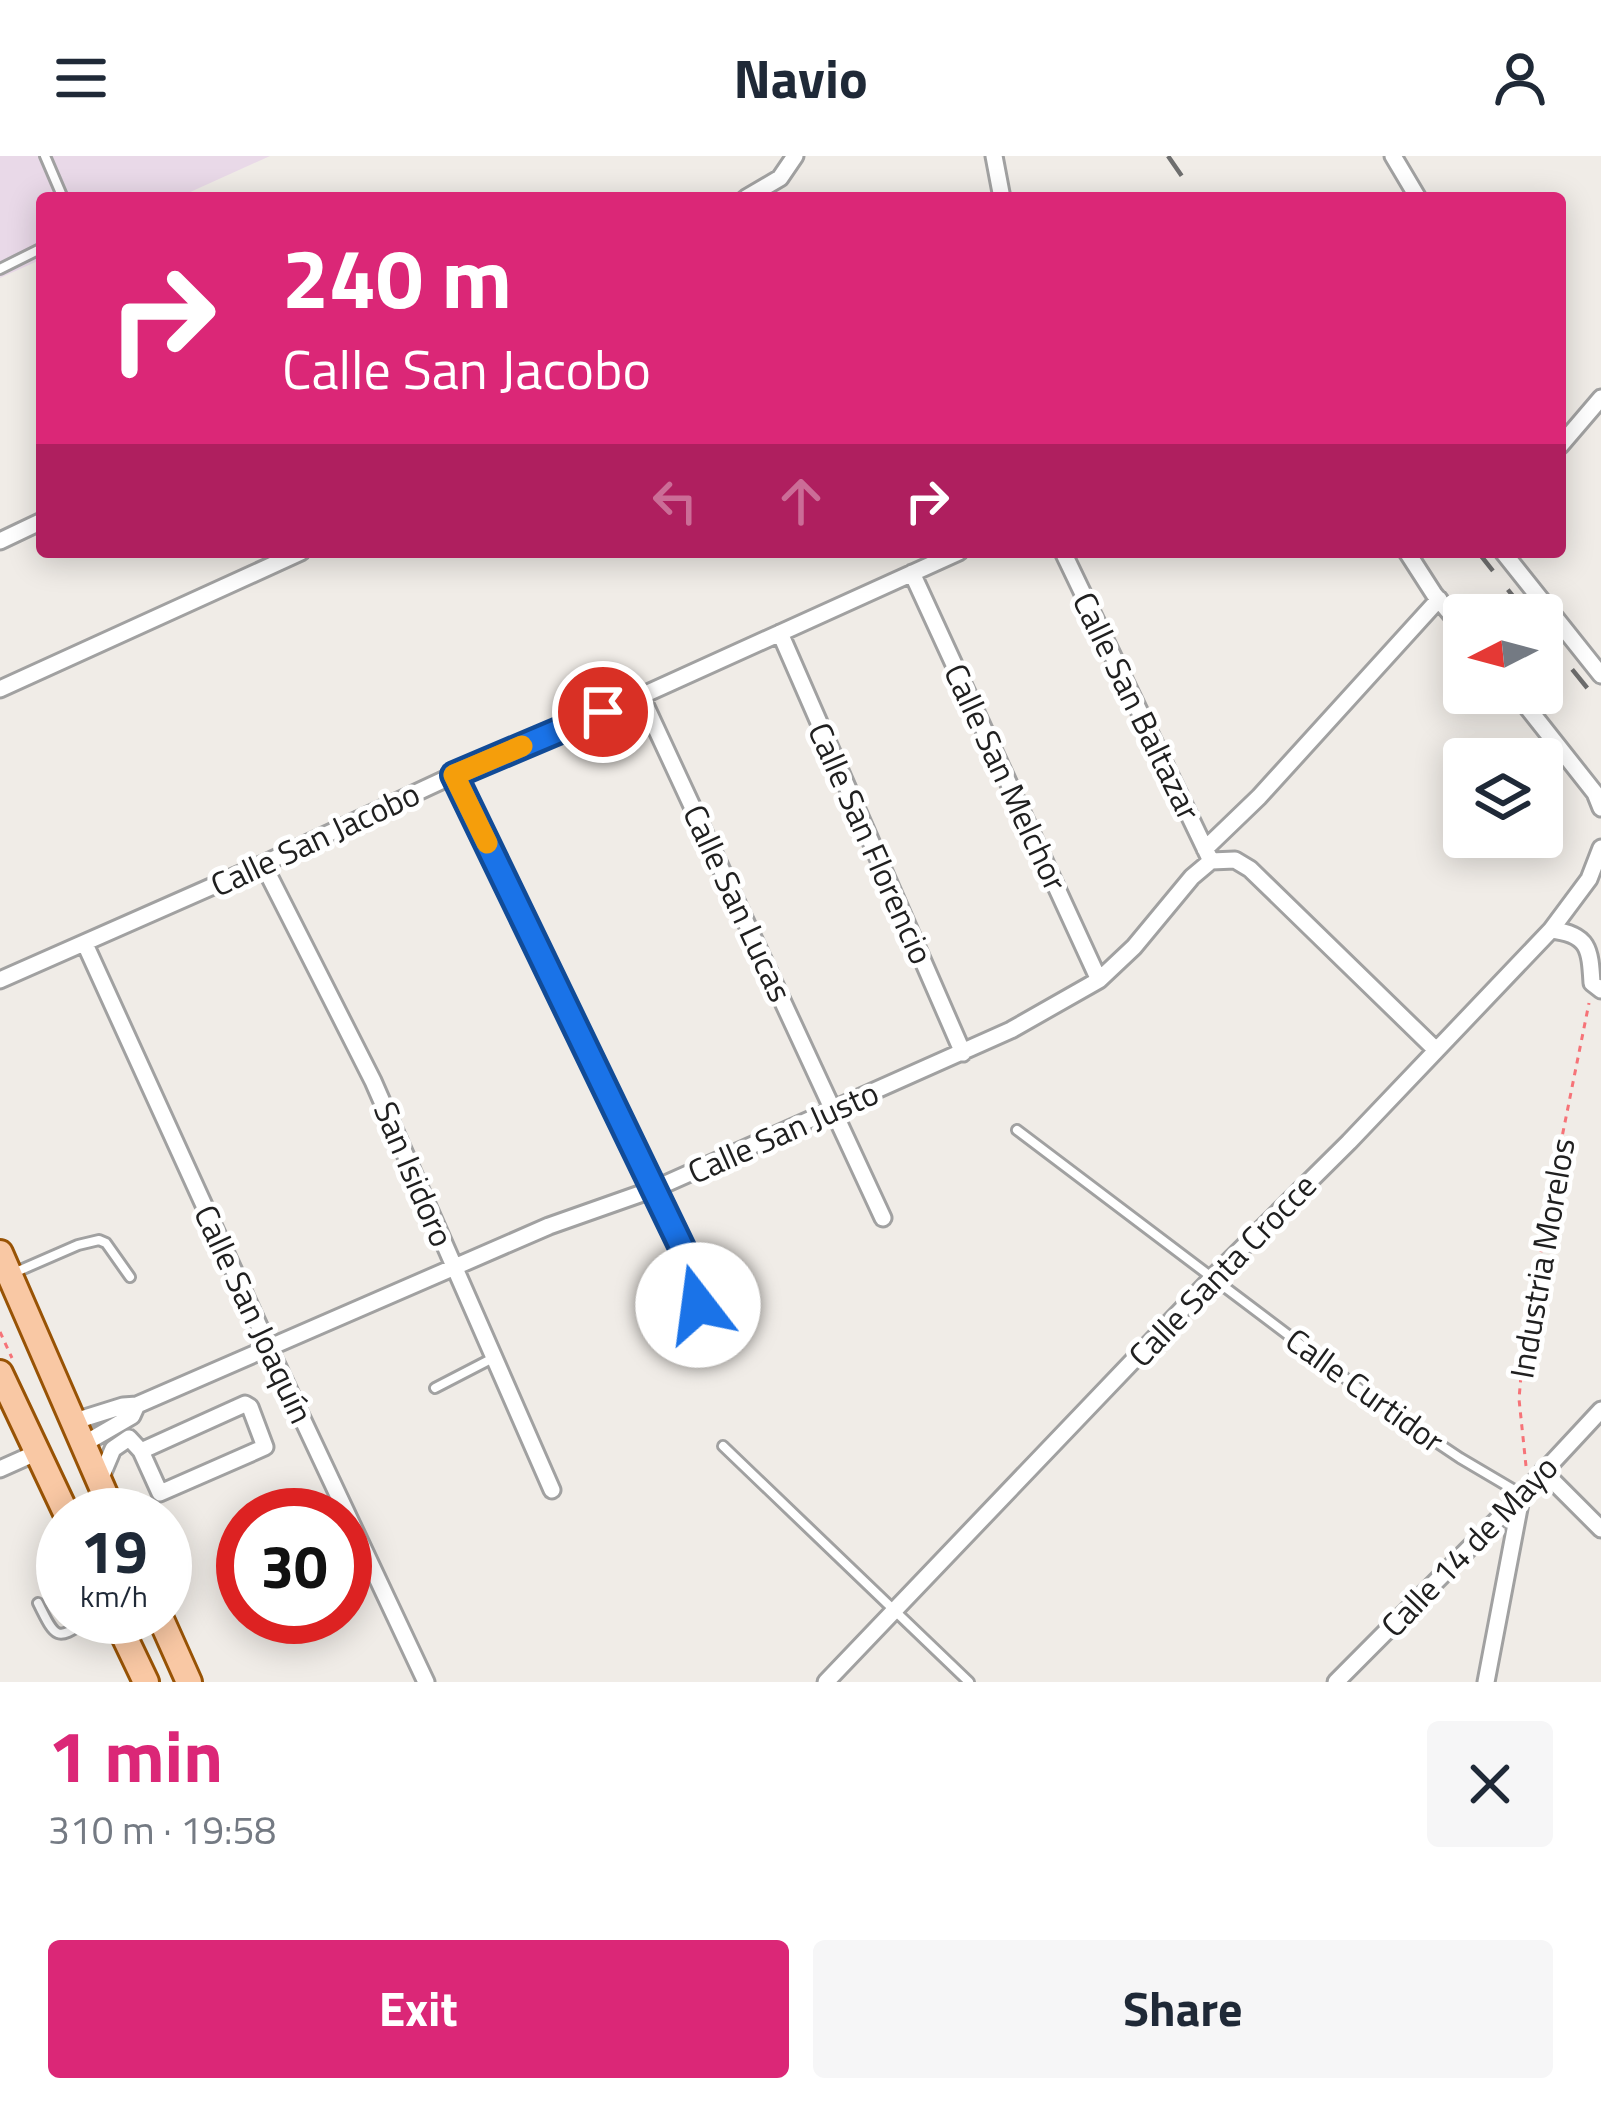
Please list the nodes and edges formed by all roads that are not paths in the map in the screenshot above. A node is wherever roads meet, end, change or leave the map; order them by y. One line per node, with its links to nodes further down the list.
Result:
1 (45, 156): 5 (lane)
2 (795, 156): 6 (street)
3 (994, 156): 7 (street)
4 (1393, 156): 8 (street)
5 (60, 192)
6 (756, 192)
7 (1001, 192)
8 (1414, 192)
9 (36, 251): 10 (lane)
10 (0, 269)
11 (1601, 398): 12 (street)
12 (1566, 439)
13 (36, 524): 14 (street)
14 (0, 541)
15 (288, 558): 25 (street)
16 (946, 558): 20 (street, Calle San Jacobo)
17 (1066, 558): 31 (street, Calle San Baltazar)
18 (1411, 558): 21 (street)
19 (1508, 558): 24 (street)
20 (912, 573): 23 (street, Calle San Jacobo); 37 (street, Calle San Melchor)
21 (1439, 599): 22 (street); 31 (street, Calle San Justo)
22 (1443, 604)
23 (780, 633): 26 (street, Calle San Jacobo); 40 (street, Calle San Florencio)
24 (1601, 675)
25 (0, 688)
26 (640, 696): 28 (street, Calle San Jacobo); 41 (street, Calle San Lucas)
27 (1532, 714): 29 (street)
28 (454, 775): 32 (street, Calle San Jacobo); 43 (street)
29 (1601, 808)
30 (1601, 848): 33 (street, Calle Santa Crocce)
31 (1208, 855): 37 (street, Calle San Justo); 39 (street)
32 (262, 864): 35 (street, Calle San Jacobo); 46 (street, San Isidoro)
33 (1551, 930): 34 (street); 39 (street, Calle Santa Crocce)
34 (1593, 941): 38 (street)
35 (85, 944): 36 (street, Calle San Jacobo); 49 (street, Calle San Joaquín)
36 (0, 980)
37 (1099, 980): 40 (street, Calle San Justo)
38 (1597, 986)
39 (1435, 1049): 48 (street, Calle Santa Crocce)
40 (963, 1053): 41 (street, Calle San Justo)
41 (835, 1110): 43 (street, Calle San Justo); 44 (street, Calle San Lucas)
42 (1017, 1130): 48 (lane, Calle Curtidor)
43 (654, 1189): 46 (street, Calle San Justo); 50 (street)
44 (883, 1218)
45 (5, 1264): 47 (lane); 56 (main road)
46 (454, 1268): 49 (street, Calle San Justo); 51 (street, San Isidoro)
47 (130, 1277)
48 (1213, 1277): 66 (lane, Calle Curtidor); 68 (street, Calle Santa Crocce)
49 (269, 1348): 54 (street, Calle San Justo); 73 (street, Calle San Joaquín)
50 (694, 1356)
51 (494, 1358): 53 (lane); 65 (street, San Isidoro)
52 (0, 1373): 59 (main road)
53 (435, 1388)
54 (137, 1406): 56 (street, Calle San Justo); 56 (street, Calle San Justo)
55 (1601, 1410): 61 (street, Calle 14 de Mayo)
56 (77, 1433): 62 (main road)
57 (723, 1446): 68 (lane)
58 (141, 1451): 58 (street); 62 (street)
59 (38, 1453): 60 (street); 63 (main road)
60 (0, 1468)
61 (1543, 1471): 66 (street, Calle 14 de Mayo); 67 (street)
62 (99, 1482): 64 (main road)
63 (54, 1488)
64 (102, 1488)
65 (552, 1490)
66 (1522, 1495): 76 (street, Calle 14 de Mayo); 77 (street)
67 (1601, 1529)
68 (893, 1611): 74 (street, Calle Santa Crocce); 75 (lane)
69 (128, 1644): 71 (main road)
70 (172, 1644): 72 (main road)
71 (146, 1682)
72 (189, 1682)
73 (426, 1682)
74 (826, 1682)
75 (969, 1682)
76 (1336, 1682)
77 (1486, 1682)

